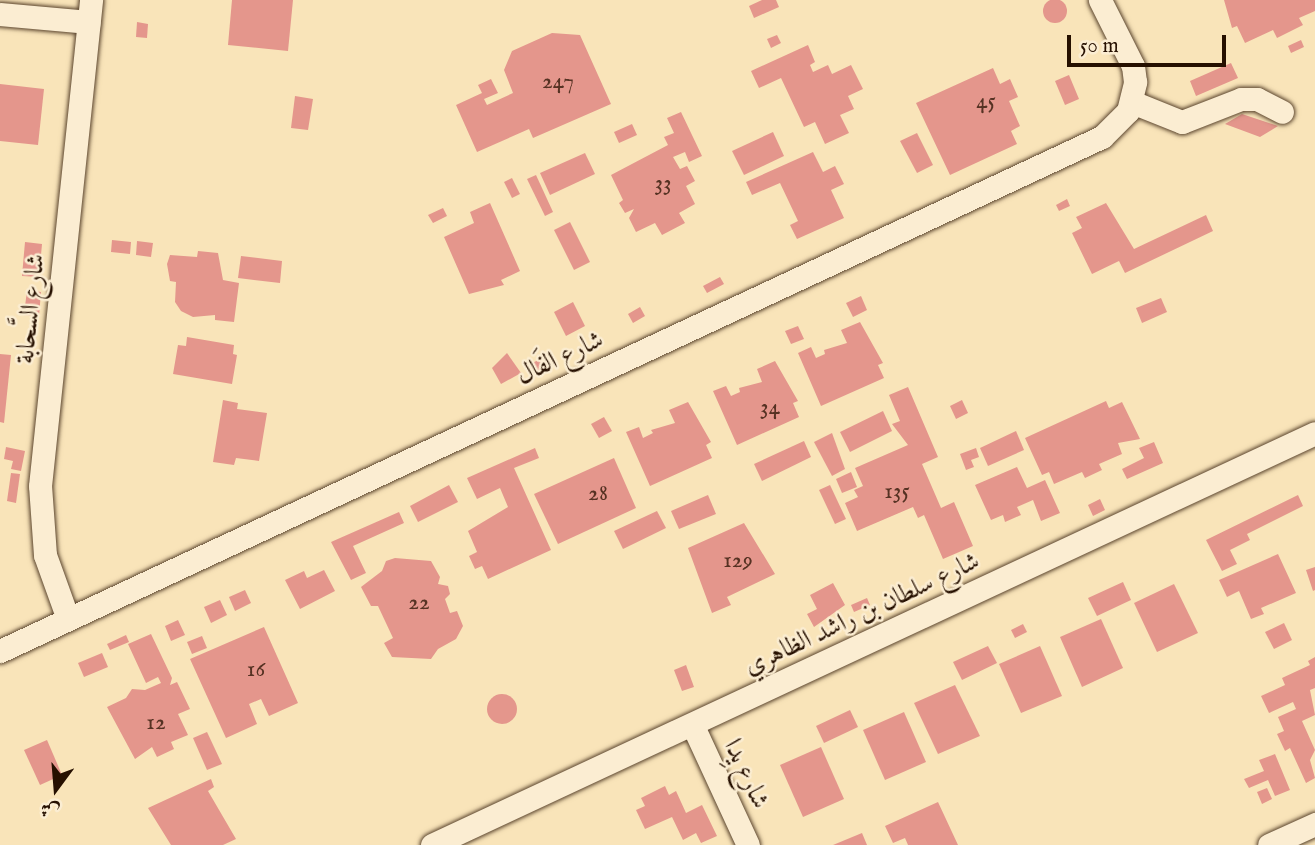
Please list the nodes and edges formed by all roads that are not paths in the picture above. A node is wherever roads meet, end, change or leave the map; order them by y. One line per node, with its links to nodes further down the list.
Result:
1 (1100, 0): 4 (street)
2 (90, 11): 3 (street); 7 (street, شارع السَّحابة)
3 (0, 14)
4 (1132, 102): 5 (street); 7 (street, شارع الفَال)
5 (1282, 112)
6 (1315, 433): 9 (street, شارع سلطان بن راشد الظاهري)
7 (68, 619): 8 (street, شارع الفَال)
8 (0, 651)
9 (693, 726): 11 (street, شارع سلطان بن راشد الظاهري); 12 (street, شارع يِدا)
10 (1315, 824): 13 (street)
11 (432, 845)
12 (748, 845)
13 (1269, 845)

